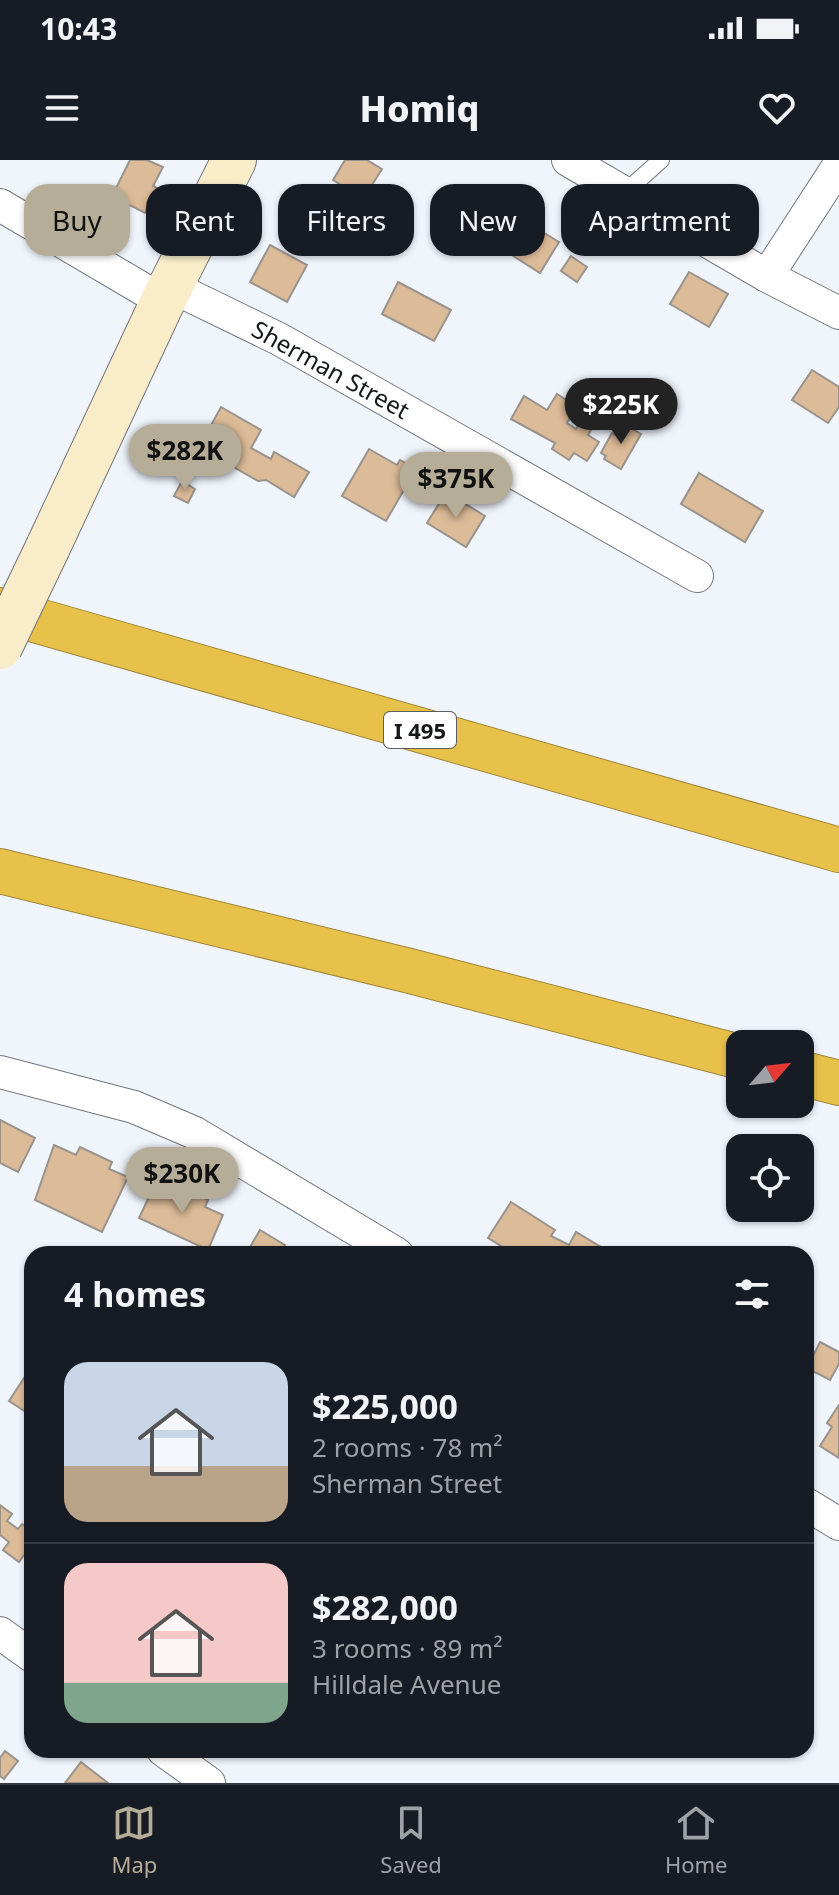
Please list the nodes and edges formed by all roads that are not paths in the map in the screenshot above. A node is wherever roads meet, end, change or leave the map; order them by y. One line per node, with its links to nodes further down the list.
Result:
1 (234, 160): 10 (main road)
2 (568, 160): 5 (street)
3 (661, 160): 6 (lane)
4 (839, 165): 9 (street)
5 (607, 184)
6 (634, 184)
7 (0, 205): 10 (street, Sherman Street)
8 (732, 256): 9 (street)
9 (767, 276): 11 (street)
10 (167, 294): 12 (street, Sherman Street); 14 (main road, bridge)
11 (839, 313)
12 (697, 576)
13 (0, 610): 15 (highway, I 495)
14 (0, 647)
15 (839, 850)
16 (0, 871): 17 (highway)
17 (726, 1053)
18 (0, 1072): 21 (street)
19 (814, 1077): 20 (highway)
20 (839, 1083)
21 (384, 1246)
22 (814, 1509): 23 (street)
23 (839, 1524)
24 (0, 1633): 25 (street)
25 (24, 1650)
26 (174, 1758): 27 (street)
27 (209, 1783)

